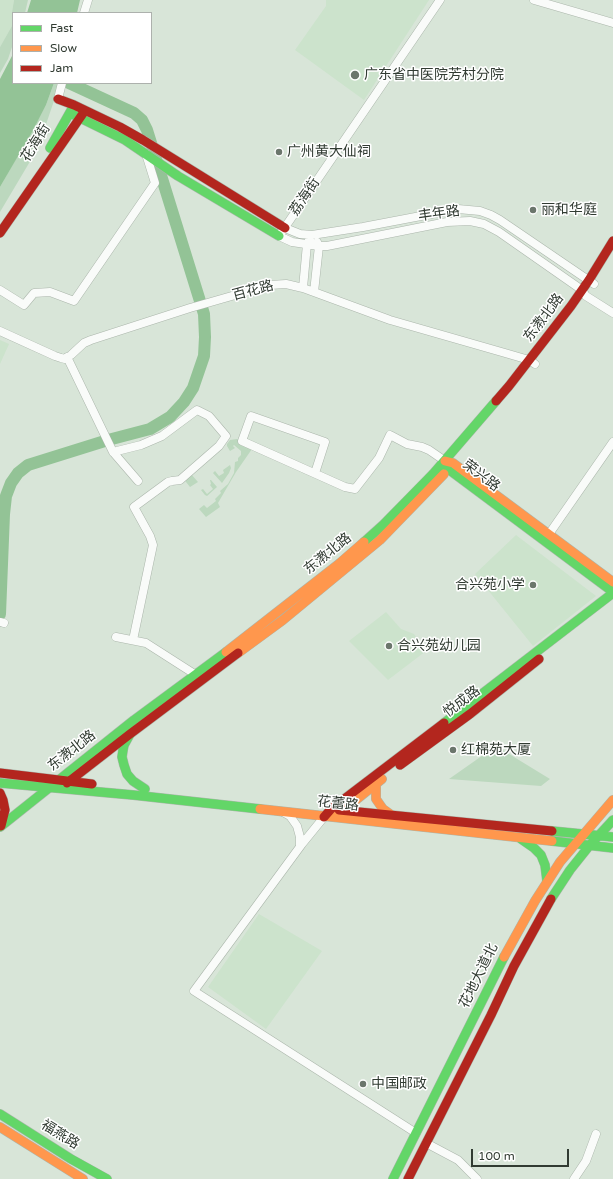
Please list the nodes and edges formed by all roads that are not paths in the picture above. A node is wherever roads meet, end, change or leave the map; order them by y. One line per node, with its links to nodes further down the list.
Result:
1 (88, 0): 4 (street)
2 (440, 0): 12 (street, 荔海街)
3 (534, 0): 5 (street)
4 (84, 12)
5 (613, 23)
6 (62, 84): 7 (street)
7 (58, 99): 8 (main road)
8 (72, 109): 9 (main road); 11 (main road, 花海街)
9 (82, 114): 10 (main road); 12 (main road); 13 (main road, 花海街)
10 (146, 153): 15 (main road); 22 (street)
11 (0, 224)
12 (285, 228): 14 (street); 15 (street, 荔海街)
13 (0, 233)
14 (312, 235): 17 (street); 18 (street); 20 (street, 丰年路)
15 (279, 236): 17 (street, 丰年路)
16 (613, 241): 20 (main road, 东漖北路)
17 (307, 244): 18 (street, 丰年路); 21 (street)
18 (319, 246): 23 (street); 24 (street, 丰年路)
19 (613, 255): 20 (main road, 东漖北路)
20 (592, 282): 24 (main road, 东漖北路)
21 (303, 288): 23 (street, 百花路); 27 (street, 百花路)
22 (0, 290)
23 (314, 292): 28 (street, 百花路)
24 (584, 293): 25 (street, 丰年路); 28 (main road, 东漖北路)
25 (613, 313)
26 (0, 331): 27 (street)
27 (68, 357): 30 (street)
28 (532, 362): 31 (main road, 东漖北路)
29 (613, 442): 34 (street)
30 (112, 450): 33 (street); 39 (street)
31 (449, 464): 32 (street); 34 (main road, 荣兴路); 36 (main road, 荣兴路); 40 (main road, 东漖北路); 41 (main road, 东漖北路)
32 (316, 473): 32 (street)
33 (138, 481)
34 (549, 534): 35 (main road, 荣兴路)
35 (613, 582)
36 (613, 592): 51 (main road, 悦成路)
37 (613, 602): 46 (main road, 悦成路)
38 (116, 637): 39 (street)
39 (132, 640): 40 (street)
40 (196, 675): 45 (main road, 东漖北路)
41 (130, 734): 43 (main road, 东漖北路); 48 (main road)
42 (0, 773): 45 (main road)
43 (69, 781): 45 (main road, 花蕾路); 48 (main road, 花蕾路)
44 (0, 783): 47 (main road)
45 (59, 784): 47 (main road, 东漖北路); 53 (main road, 花蕾路); 57 (main road, 东漖北路)
46 (376, 784): 52 (main road, 悦成路); 54 (main road)
47 (48, 788): 57 (main road, 东漖北路)
48 (145, 789): 51 (main road, 花蕾路)
49 (0, 793): 57 (main road)
50 (613, 800): 58 (main road, 花地大道北)
51 (331, 809): 52 (main road, 花蕾路); 55 (main road, 悦成路)
52 (341, 810): 54 (main road, 花蕾路); 55 (main road, 悦成路)
53 (282, 812): 55 (main road, 花蕾路); 64 (street)
54 (390, 814): 58 (main road, 花蕾路)
55 (324, 817): 60 (main road, 花蕾路); 64 (street)
56 (613, 820): 59 (main road, 花地大道北)
57 (0, 829)
58 (583, 834): 59 (main road, 花蕾路); 62 (main road, 花地大道北)
59 (599, 836): 61 (main road, 花蕾路); 63 (main road, 花地大道北)
60 (518, 837): 62 (main road, 花蕾路); 66 (main road)
61 (613, 837)
62 (574, 844): 63 (main road, 花蕾路); 66 (main road, 花地大道北)
63 (590, 845): 65 (main road, 花蕾路); 71 (main road, 花地大道北)
64 (300, 846): 69 (street)
65 (613, 848)
66 (547, 881): 69 (main road, 花地大道北)
67 (0, 1114): 73 (main road, 福燕路)
68 (0, 1127): 72 (main road, 福燕路)
69 (416, 1133): 74 (main road, 花地大道北)
70 (596, 1134): 77 (street)
71 (426, 1143): 75 (main road, 花地大道北); 76 (street)
72 (83, 1179)
73 (107, 1179)
74 (393, 1179)
75 (408, 1179)
76 (477, 1179)
77 (574, 1179)

